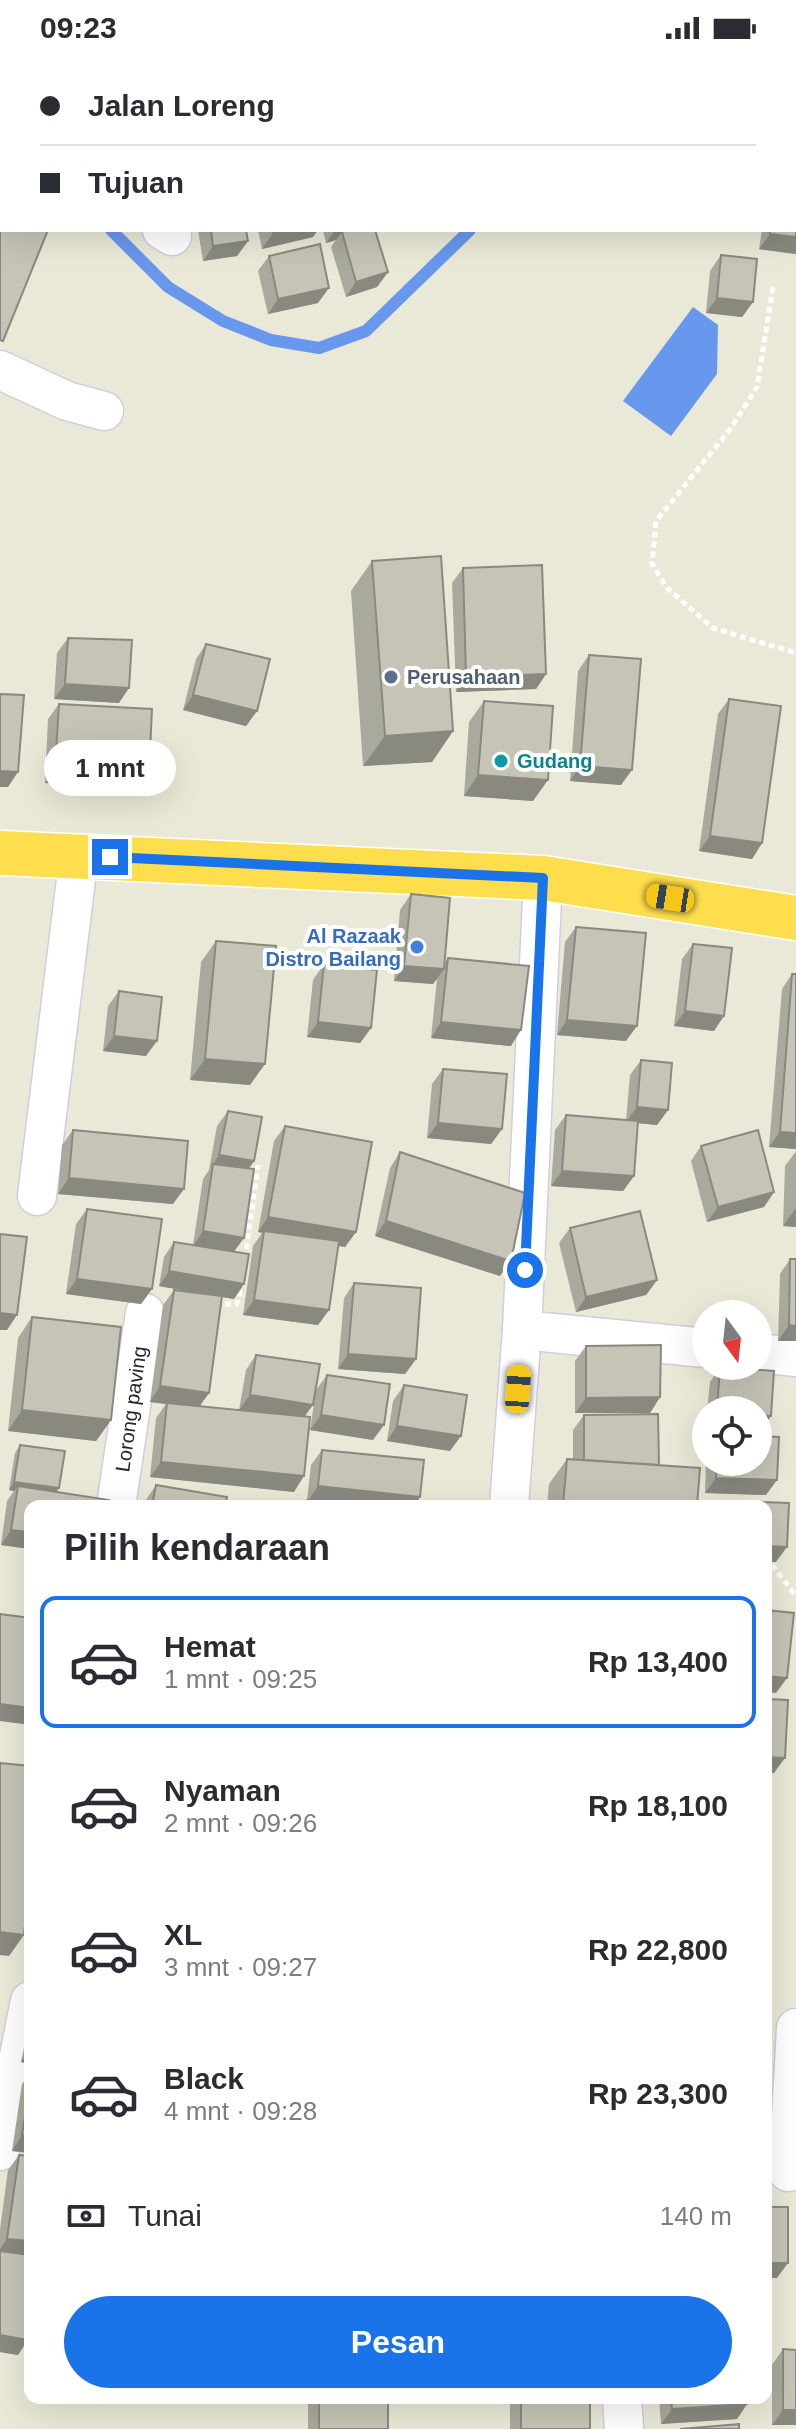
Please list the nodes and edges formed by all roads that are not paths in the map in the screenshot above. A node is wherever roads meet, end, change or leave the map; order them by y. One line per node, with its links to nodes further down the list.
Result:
1 (0, 370): 2 (street)
2 (104, 411)
3 (0, 853): 4 (highway)
4 (79, 855): 5 (highway); 7 (street)
5 (543, 878): 6 (highway); 9 (street)
6 (796, 918)
7 (37, 1196)
8 (145, 1313): 13 (street, Lorong paving)
9 (522, 1330): 10 (street); 14 (street)
10 (692, 1347)
11 (772, 1354): 12 (street)
12 (796, 1357)
13 (117, 1500)
14 (509, 1500)
15 (796, 2028): 18 (street)
16 (24, 2031): 17 (street)
17 (0, 2151)
18 (783, 2186)
19 (622, 2404): 20 (street)
20 (624, 2429)

